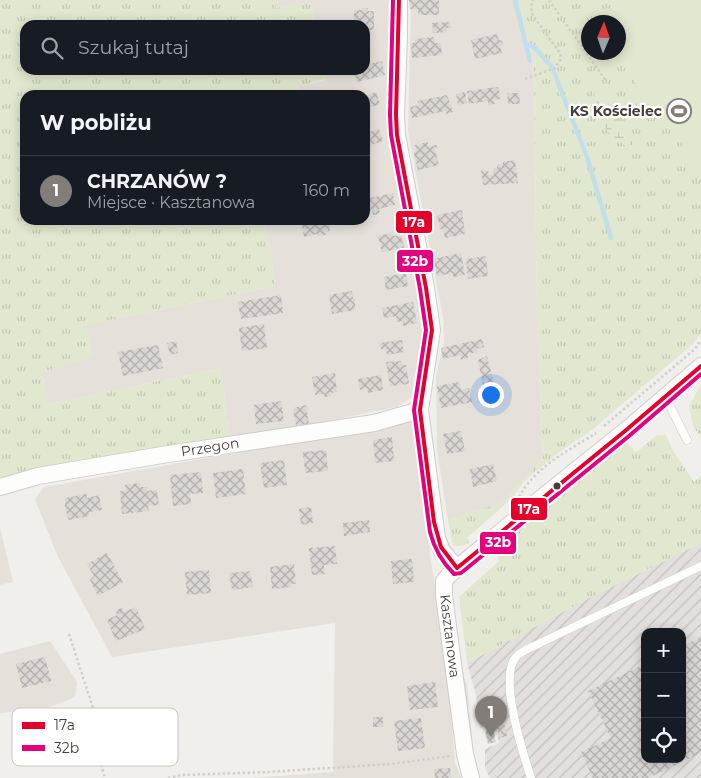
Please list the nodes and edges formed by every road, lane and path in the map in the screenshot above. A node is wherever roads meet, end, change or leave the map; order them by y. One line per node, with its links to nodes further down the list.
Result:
1 (399, 0): 9 (street)
2 (533, 0): 4 (path)
3 (549, 0): 5 (path)
4 (525, 79)
5 (606, 81)
6 (701, 340): 12 (path)
7 (701, 366): 8 (street, Kasztanowa)
8 (665, 396): 10 (lane); 14 (street, Kasztanowa)
9 (420, 410): 11 (street, Przegon); 14 (street)
10 (686, 440)
11 (0, 487)
12 (517, 501)
13 (701, 566): 20 (lane)
14 (457, 568): 17 (street, Kasztanowa)
15 (69, 634): 16 (path)
16 (93, 708)
17 (465, 754): 18 (path); 19 (street, Kasztanowa)
18 (168, 778)
19 (471, 778)
20 (531, 778)

